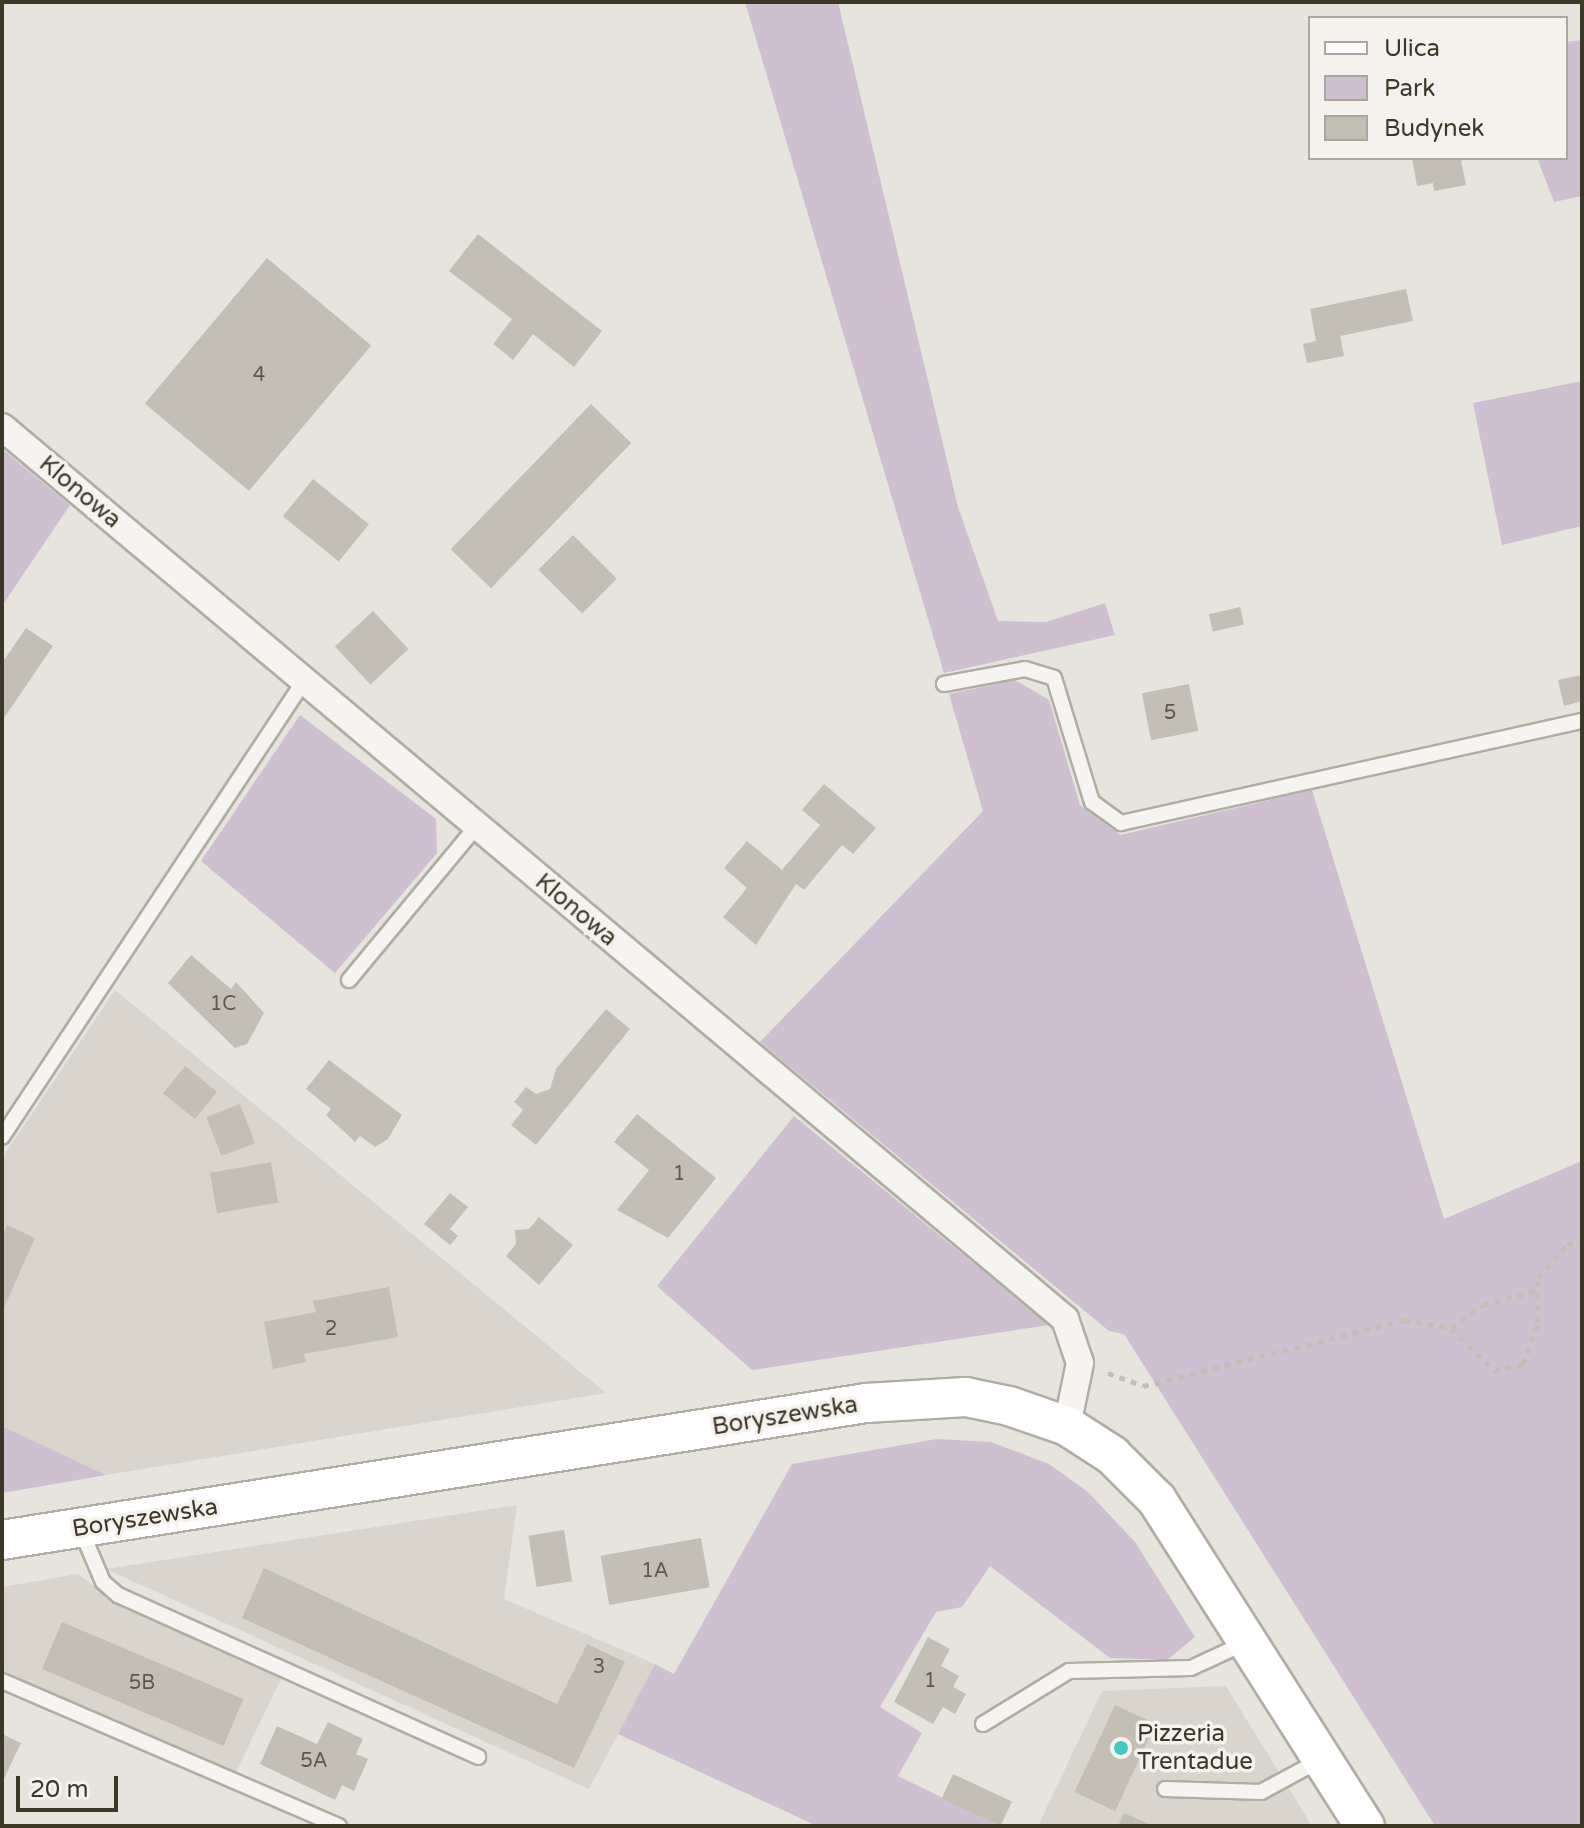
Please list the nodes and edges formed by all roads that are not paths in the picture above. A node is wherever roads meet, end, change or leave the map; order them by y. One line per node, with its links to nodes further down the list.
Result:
1 (2, 427): 2 (street, Klonowa)
2 (304, 681): 5 (street, Klonowa); 7 (lane)
3 (944, 684): 4 (lane)
4 (1582, 721)
5 (476, 827): 6 (lane); 8 (street, Klonowa)
6 (349, 980)
7 (2, 1137)
8 (1067, 1426): 9 (main road, Boryszewska); 11 (main road, Boryszewska)
9 (81, 1528): 10 (main road, Boryszewska); 14 (lane)
10 (2, 1540)
11 (1251, 1640): 13 (lane); 15 (main road, Boryszewska)
12 (2, 1681): 17 (lane)
13 (983, 1724)
14 (478, 1757)
15 (1323, 1758): 16 (lane); 18 (main road, Boryszewska)
16 (1165, 1789)
17 (339, 1826)
18 (1365, 1826)

